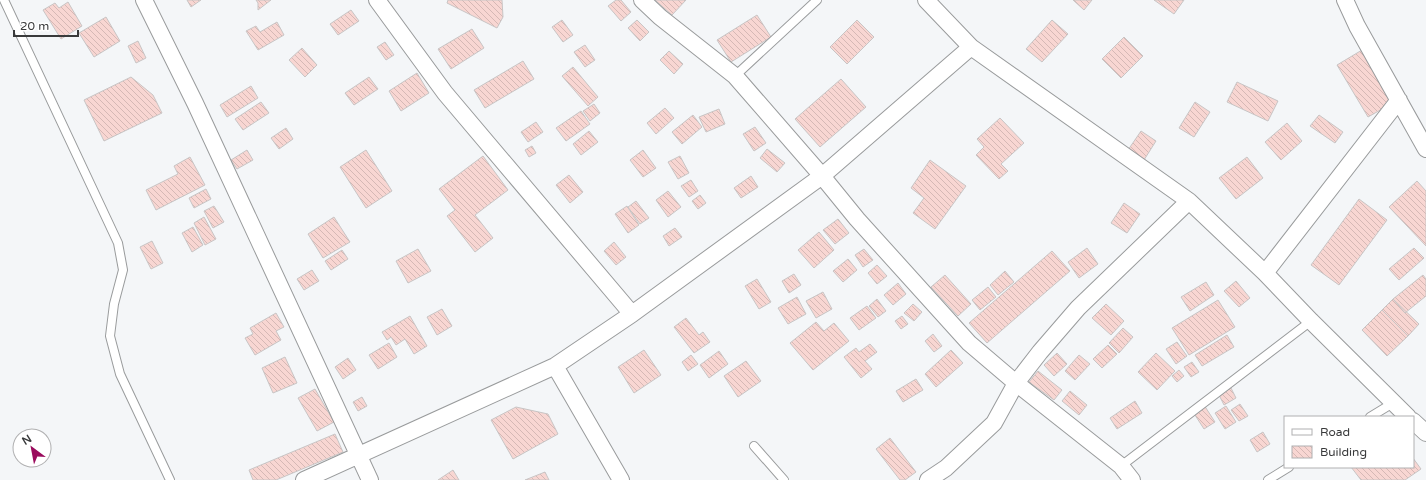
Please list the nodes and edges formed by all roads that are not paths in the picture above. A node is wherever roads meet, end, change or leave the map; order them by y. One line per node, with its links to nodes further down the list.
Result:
1 (4, 0): 28 (lane)
2 (144, 0): 25 (street)
3 (377, 0): 15 (street)
4 (642, 0): 9 (street)
5 (817, 0): 9 (lane)
6 (926, 0): 8 (street)
7 (1345, 0): 10 (street)
8 (971, 47): 12 (street); 13 (street)
9 (734, 76): 12 (street)
10 (1398, 100): 11 (street); 14 (street)
11 (1426, 149)
12 (822, 176): 15 (street); 18 (street)
13 (1189, 201): 14 (street); 18 (street)
14 (1265, 273): 16 (street)
15 (632, 314): 17 (street)
16 (1311, 321): 19 (street); 26 (lane)
17 (555, 366): 25 (street); 31 (street)
18 (1016, 382): 26 (street); 33 (street)
19 (1393, 403): 20 (lane); 21 (street)
20 (1372, 416)
21 (1407, 416)
22 (1414, 422): 23 (street)
23 (1426, 433)
24 (754, 446): 32 (lane)
25 (359, 456): 29 (street); 30 (street)
26 (1121, 466): 34 (street)
27 (1287, 468): 35 (lane)
28 (170, 480)
29 (304, 480)
30 (370, 480)
31 (621, 480)
32 (784, 480)
33 (928, 480)
34 (1132, 480)
35 (1268, 480)

